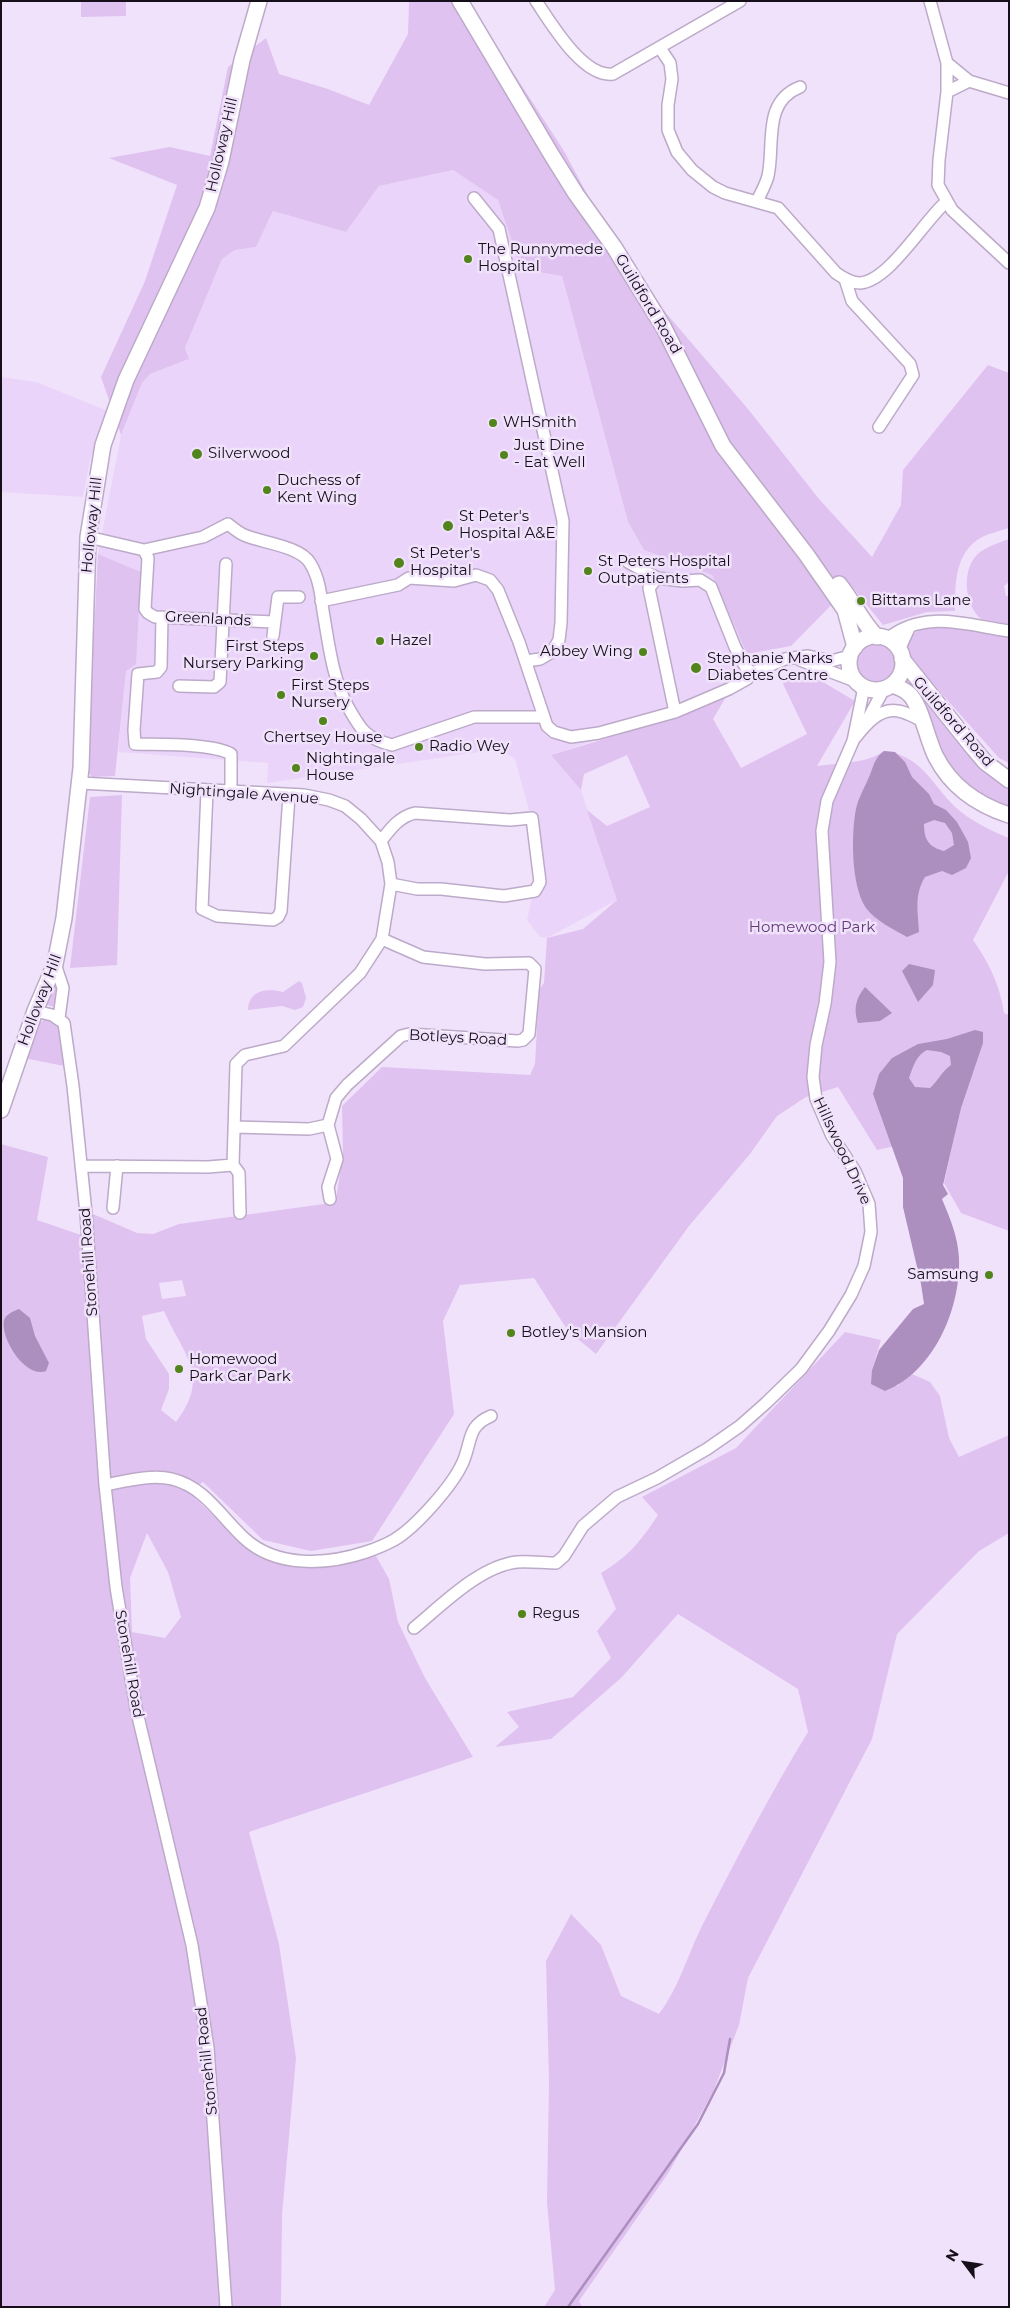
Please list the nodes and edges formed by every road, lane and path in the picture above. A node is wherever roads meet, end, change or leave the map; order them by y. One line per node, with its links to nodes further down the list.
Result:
1 (259, 1): 18 (main road, Holloway Hill)
2 (460, 1): 20 (main road, Guildford Road)
3 (536, 1): 6 (street)
4 (740, 1): 6 (street)
5 (934, 2): 7 (street)
6 (660, 48): 13 (street)
7 (947, 63): 8 (street); 10 (street)
8 (969, 81): 10 (street); 11 (street)
9 (800, 88): 13 (street)
10 (947, 92): 14 (street)
11 (1009, 93)
12 (474, 198): 36 (street)
13 (757, 201): 16 (street)
14 (946, 202): 15 (street); 16 (street)
15 (1009, 263)
16 (845, 279): 17 (street)
17 (879, 428)
18 (88, 537): 19 (street); 47 (main road, Holloway Hill)
19 (144, 550): 25 (street); 26 (street, Greenlands)
20 (806, 554): 32 (main road, Guildford Road); 33 (main road, Guildford Road)
21 (628, 562): 23 (street)
22 (226, 564): 27 (street)
23 (657, 578): 37 (street); 41 (street)
24 (299, 597): 28 (street)
25 (322, 601): 36 (street); 42 (street)
26 (162, 617): 27 (street, Greenlands); 49 (street)
27 (224, 620): 28 (street, Greenlands); 39 (street)
28 (274, 622): 31 (street)
29 (910, 626): 30 (street); 32 (street); 34 (street)
30 (1009, 631)
31 (273, 636)
32 (882, 638): 33 (main road); 34 (main road)
33 (852, 651): 35 (street); 38 (main road)
34 (900, 655): 40 (main road); 46 (main road, Guildford Road)
35 (793, 658): 37 (street); 38 (street)
36 (526, 661): 42 (street)
37 (752, 673): 41 (street)
38 (860, 684): 40 (main road); 45 (street, Hillswood Drive)
39 (179, 686)
40 (888, 687): 43 (main road, Guildford Road); 44 (street, Hillswood Drive)
41 (675, 712): 42 (street)
42 (542, 717)
43 (921, 720): 44 (street, Hillswood Drive); 51 (main road, Guildford Road)
44 (864, 726): 45 (street, Hillswood Drive)
45 (853, 741): 69 (street, Hillswood Drive)
46 (1009, 780)
47 (80, 783): 48 (street, Nightingale Avenue); 55 (main road, Holloway Hill)
48 (207, 790): 49 (street, Nightingale Avenue); 50 (street)
49 (231, 793): 50 (street, Nightingale Avenue)
50 (289, 796): 52 (street, Nightingale Avenue)
51 (1009, 815)
52 (381, 841): 53 (street, Nightingale Avenue); 53 (street)
53 (391, 884): 54 (street, Nightingale Avenue)
54 (382, 939): 59 (street, Botleys Road); 60 (street, Nightingale Avenue)
55 (55, 964): 56 (main road, Holloway Hill); 57 (street, Stonehill Road)
56 (35, 1011): 57 (street); 58 (main road, Holloway Hill)
57 (59, 1018): 62 (street, Stonehill Road)
58 (1, 1110)
59 (328, 1125): 60 (street); 64 (street)
60 (234, 1127): 61 (street, Nightingale Avenue)
61 (233, 1165): 63 (street); 66 (street, Nightingale Avenue)
62 (81, 1166): 63 (street); 68 (street, Stonehill Road)
63 (118, 1166): 65 (street)
64 (330, 1199)
65 (114, 1208)
66 (240, 1213)
67 (491, 1416): 68 (street)
68 (105, 1484): 70 (street, Stonehill Road)
69 (414, 1628)
70 (226, 2307)

